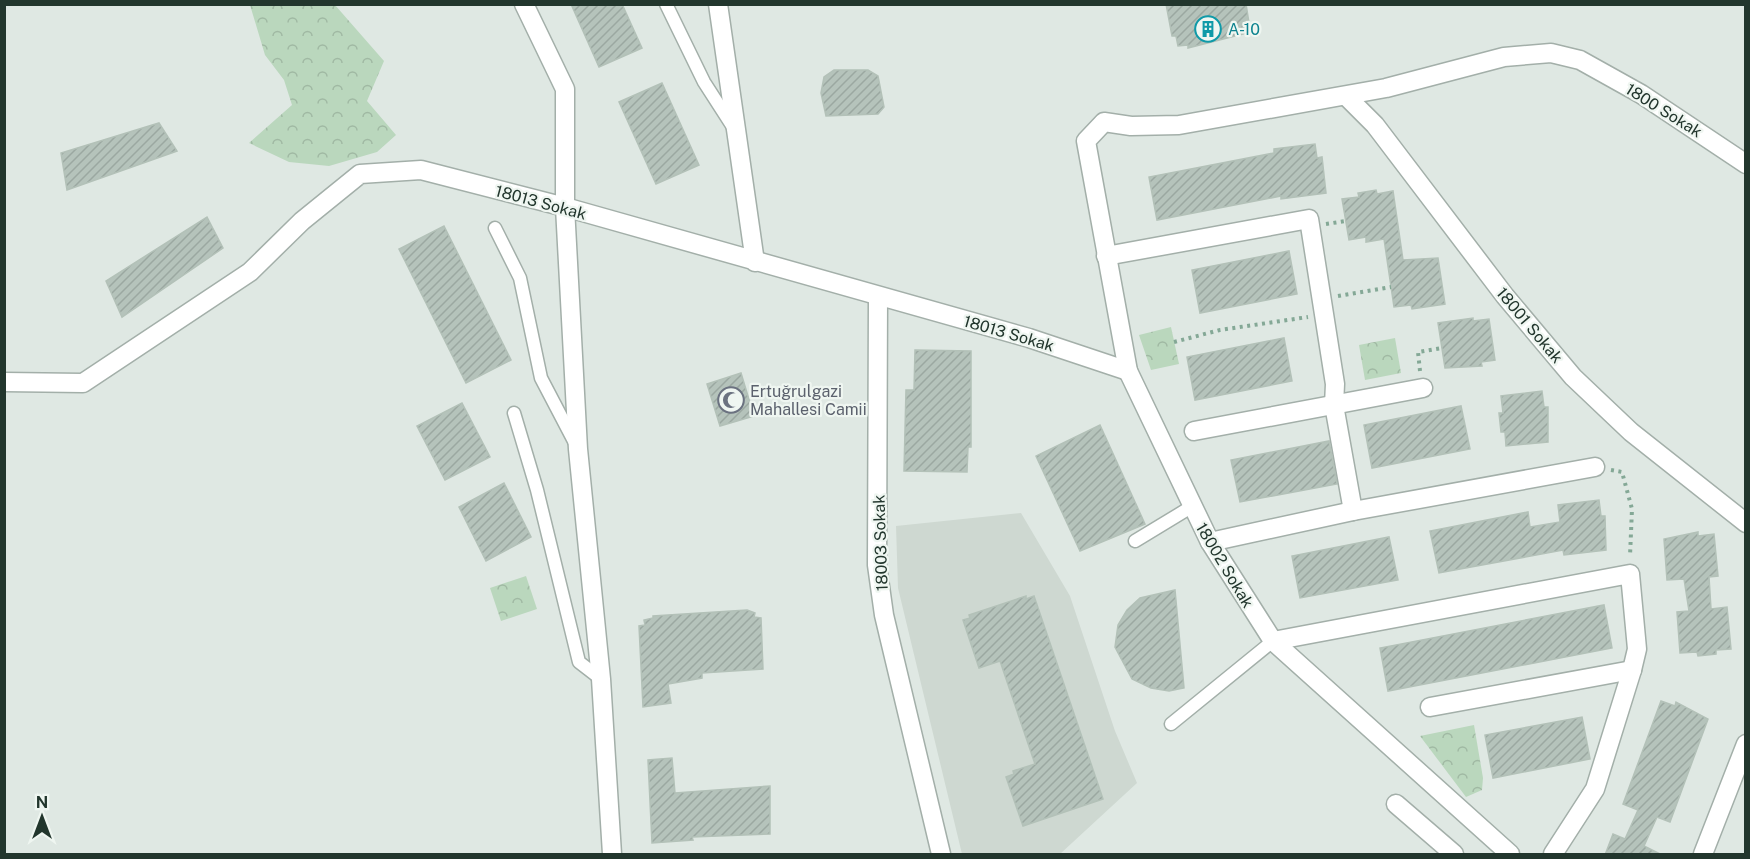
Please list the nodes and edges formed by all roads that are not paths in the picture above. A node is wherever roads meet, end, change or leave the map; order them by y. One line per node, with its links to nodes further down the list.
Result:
1 (524, 4): 7 (street)
2 (666, 4): 5 (lane)
3 (718, 4): 5 (street)
4 (1346, 96): 6 (street, 1800 Sokak); 9 (street, 18002 Sokak); 22 (street, 18001 Sokak)
5 (736, 132): 10 (street)
6 (1746, 164)
7 (566, 207): 10 (street, 18013 Sokak); 13 (street, 18013 Sokak); 18 (street)
8 (495, 228): 18 (lane)
9 (1106, 256): 12 (street, 18002 Sokak); 15 (street)
10 (755, 262): 11 (street, 18013 Sokak)
11 (878, 297): 12 (street, 18013 Sokak); 33 (street, 18003 Sokak)
12 (1128, 370): 20 (street, 18002 Sokak)
13 (4, 382)
14 (1422, 388): 15 (street)
15 (1334, 405): 17 (street); 21 (street)
16 (514, 413): 27 (lane)
17 (1194, 431)
18 (578, 449): 27 (street)
19 (1595, 467): 21 (street)
20 (1191, 507): 23 (lane); 24 (street, 18002 Sokak)
21 (1353, 511): 24 (street)
22 (1746, 523)
23 (1135, 541)
24 (1210, 542): 25 (street, 18002 Sokak)
25 (1273, 641): 26 (street); 29 (lane); 35 (street, 18002 Sokak)
26 (1632, 670): 28 (street); 36 (street)
27 (601, 679): 32 (street)
28 (1430, 707)
29 (1171, 724)
30 (1746, 744): 37 (street)
31 (1396, 804): 34 (street)
32 (612, 855)
33 (941, 855)
34 (1454, 855)
35 (1510, 855)
36 (1553, 855)
37 (1703, 855)

